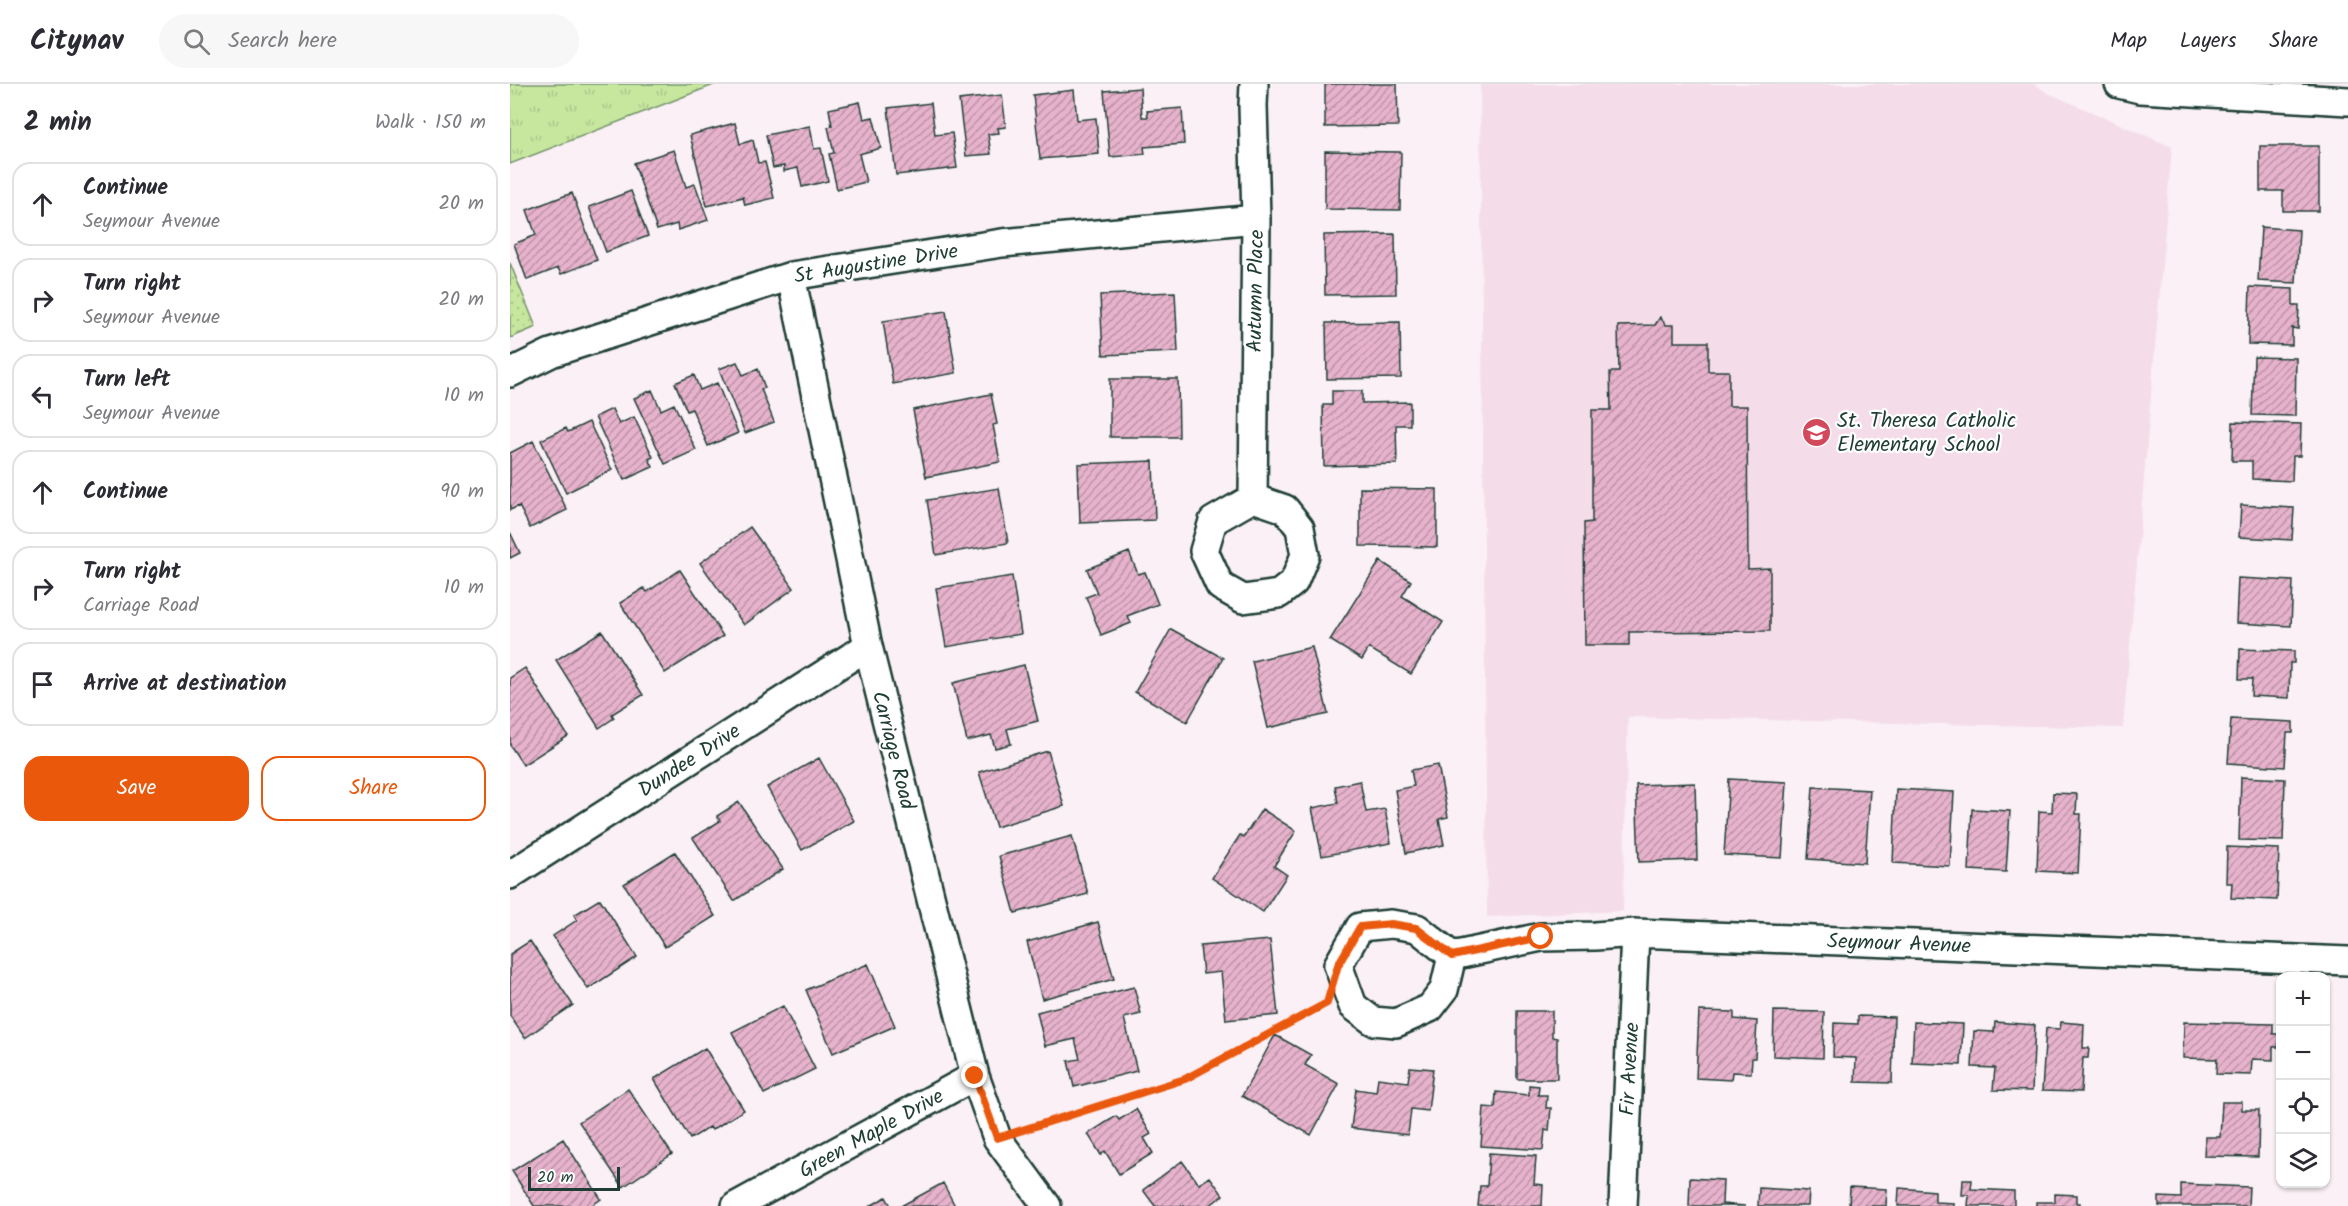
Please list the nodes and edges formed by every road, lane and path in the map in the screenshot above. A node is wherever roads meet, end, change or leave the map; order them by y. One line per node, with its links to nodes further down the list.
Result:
1 (1254, 84): 4 (street, Autumn Place)
2 (2119, 84): 3 (street)
3 (2348, 100)
4 (1256, 219): 5 (street, St Augustine Drive); 7 (street, Autumn Place)
5 (791, 276): 6 (street, St Augustine Drive); 8 (street, Carriage Road)
6 (510, 373)
7 (1253, 498)
8 (868, 646): 9 (street, Dundee Drive); 14 (street, Carriage Road)
9 (510, 875)
10 (1635, 933): 11 (street, Seymour Avenue); 12 (street, Seymour Avenue); 18 (street, Fir Avenue)
11 (1452, 956): 13 (street); 13 (street)
12 (2348, 961)
13 (1338, 965): 15 (path)
14 (975, 1076): 15 (street, Carriage Road); 16 (street, Green Maple Drive)
15 (997, 1138): 17 (street, Carriage Road)
16 (736, 1206)
17 (1047, 1206)
18 (1623, 1206)

